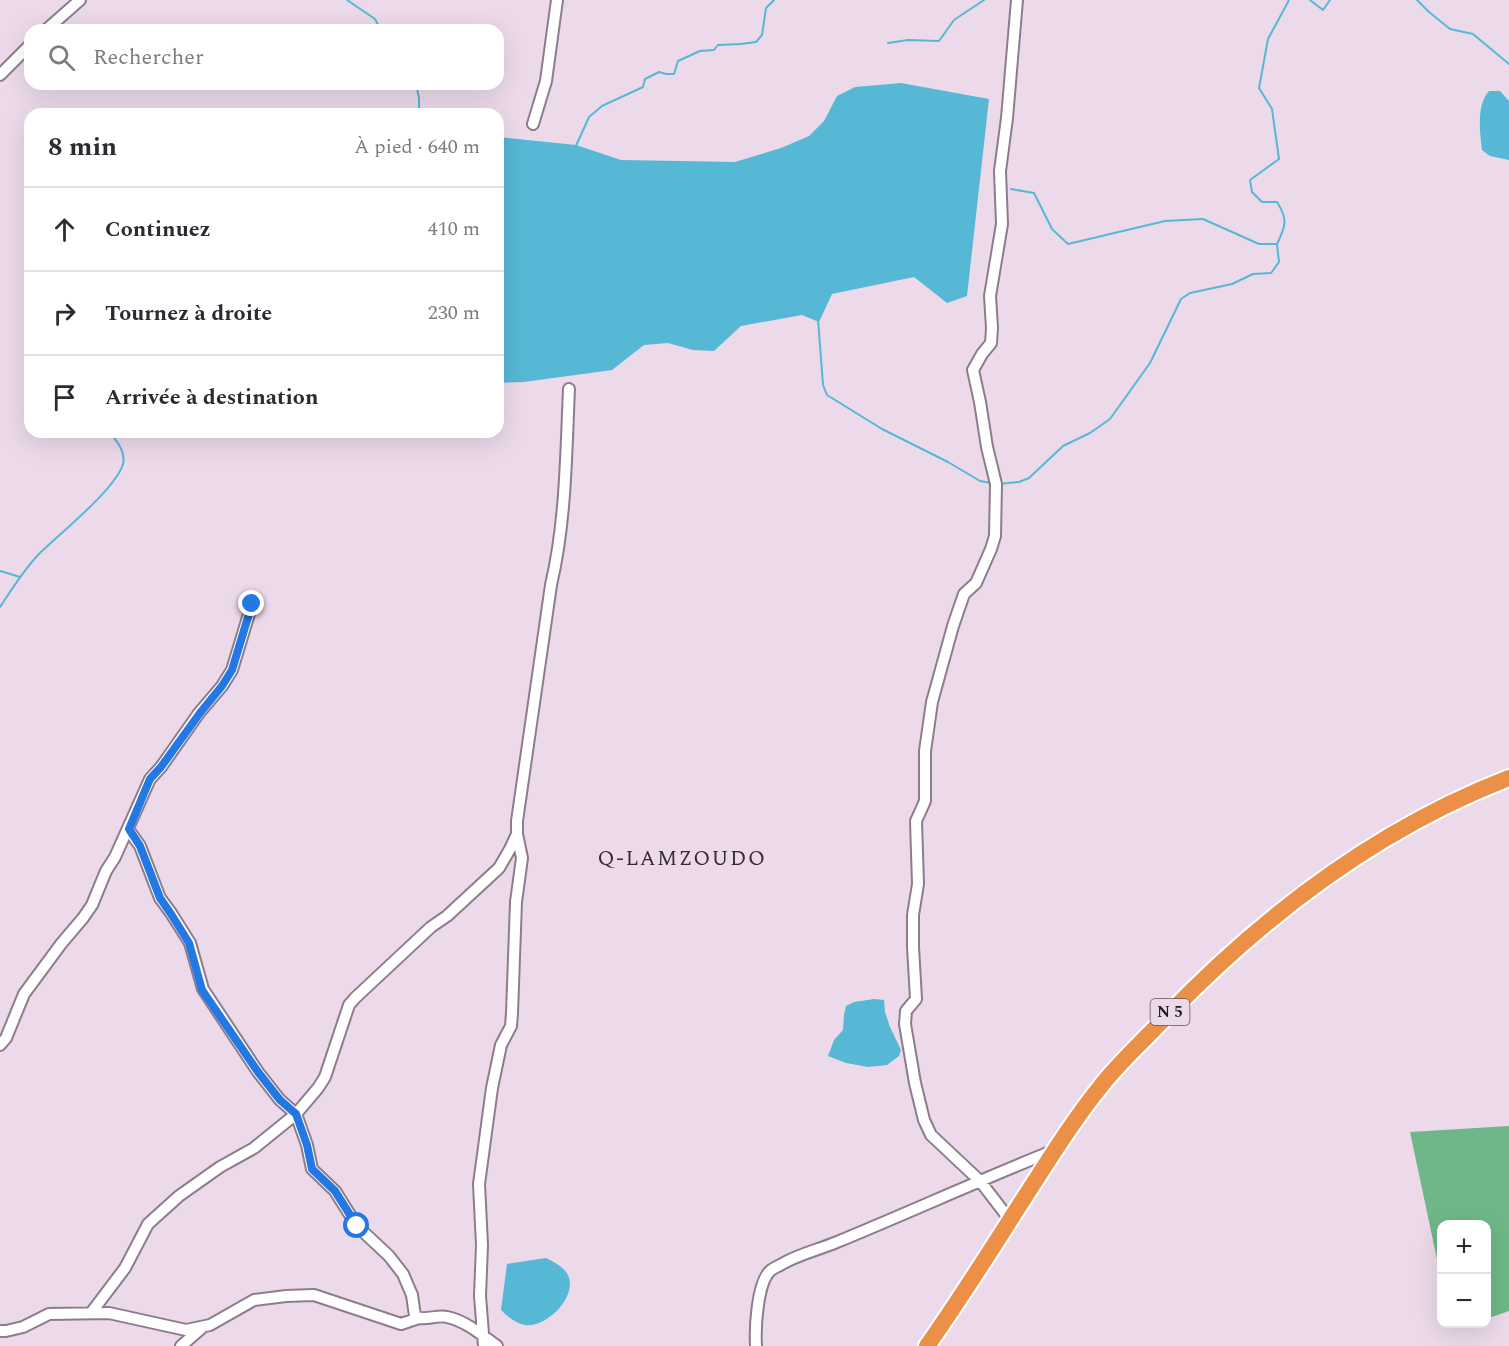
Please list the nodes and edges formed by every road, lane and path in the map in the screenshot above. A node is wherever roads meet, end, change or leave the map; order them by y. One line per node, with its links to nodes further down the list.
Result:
1 (557, 0): 7 (street)
2 (1017, 0): 16 (street)
3 (75, 1): 4 (street)
4 (52, 24)
5 (24, 51): 6 (street)
6 (0, 75)
7 (533, 124)
8 (569, 389): 12 (street)
9 (252, 604): 11 (street)
10 (1509, 778): 15 (highway, N 5)
11 (129, 829): 13 (street); 14 (street)
12 (517, 834): 14 (street); 22 (street)
13 (0, 1045)
14 (296, 1114): 18 (street); 19 (street)
15 (1055, 1150): 16 (street); 17 (highway, N 5)
16 (980, 1181): 17 (street); 25 (street)
17 (1010, 1220): 26 (highway, N 5)
18 (91, 1313): 20 (street); 21 (street)
19 (419, 1318): 20 (street); 22 (street)
20 (203, 1327): 23 (street)
21 (0, 1331)
22 (484, 1341): 24 (street)
23 (181, 1346)
24 (497, 1346)
25 (756, 1346)
26 (927, 1346)

